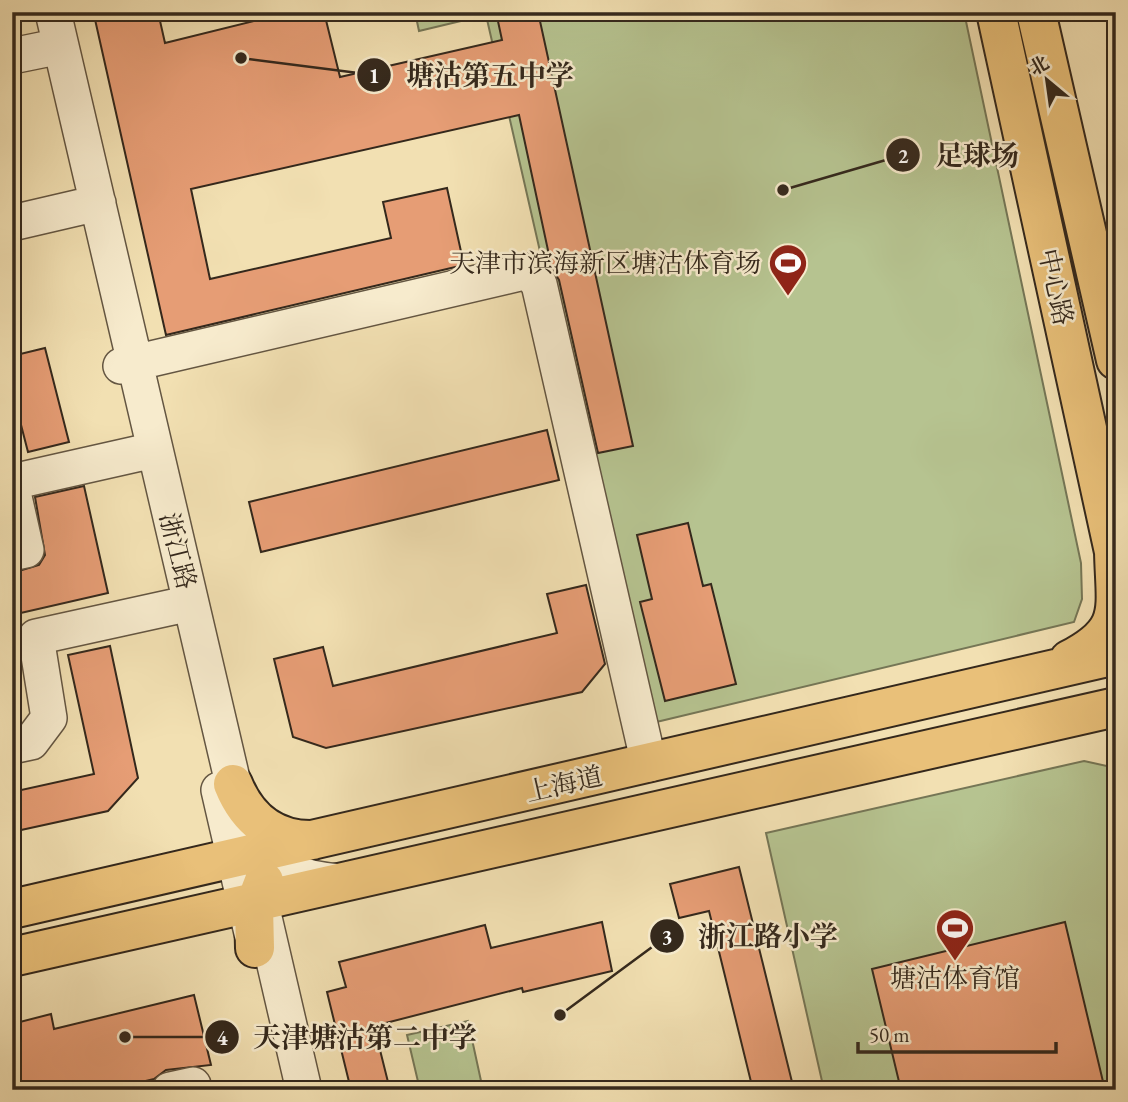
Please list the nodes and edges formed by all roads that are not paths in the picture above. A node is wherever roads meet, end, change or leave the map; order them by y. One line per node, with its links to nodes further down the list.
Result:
1 (38, 12): 5 (street, 浙江路)
2 (53, 12): 5 (street, 浙江路)
3 (996, 12): 15 (main road, 中心路)
4 (1036, 12): 9 (main road, 中心路)
5 (54, 47): 6 (street); 7 (street, 浙江路)
6 (12, 57)
7 (90, 205): 8 (street); 10 (street, 浙江路)
8 (12, 223)
9 (1116, 360)
10 (127, 365): 11 (street, 浙江路); 25 (street)
11 (147, 452): 12 (street); 16 (street, 浙江路)
12 (12, 482)
13 (12, 488): 14 (street)
14 (12, 553)
15 (1115, 556): 19 (main road, 中心路)
16 (183, 604): 17 (street); 26 (street, 浙江路)
17 (24, 639): 24 (street)
18 (1116, 655): 19 (main road, 上海道)
19 (1045, 671): 25 (main road, 上海道)
20 (1116, 685): 22 (main road)
21 (1116, 707): 22 (main road, 上海道)
22 (1056, 721): 23 (main road); 28 (main road, 上海道)
23 (1116, 726)
24 (12, 746)
25 (649, 764): 27 (main road, 上海道)
26 (226, 787): 27 (main road); 28 (street, 浙江路)
27 (322, 840): 28 (main road, 上海道)
28 (254, 874): 29 (main road, 上海道); 30 (main road, 上海道); 31 (main road); 36 (street, 浙江路)
29 (12, 909)
30 (206, 913): 31 (main road); 32 (main road, 上海道)
31 (255, 948): 35 (street)
32 (12, 957)
33 (170, 1090): 34 (street)
34 (194, 1090)
35 (288, 1090)
36 (304, 1090)

